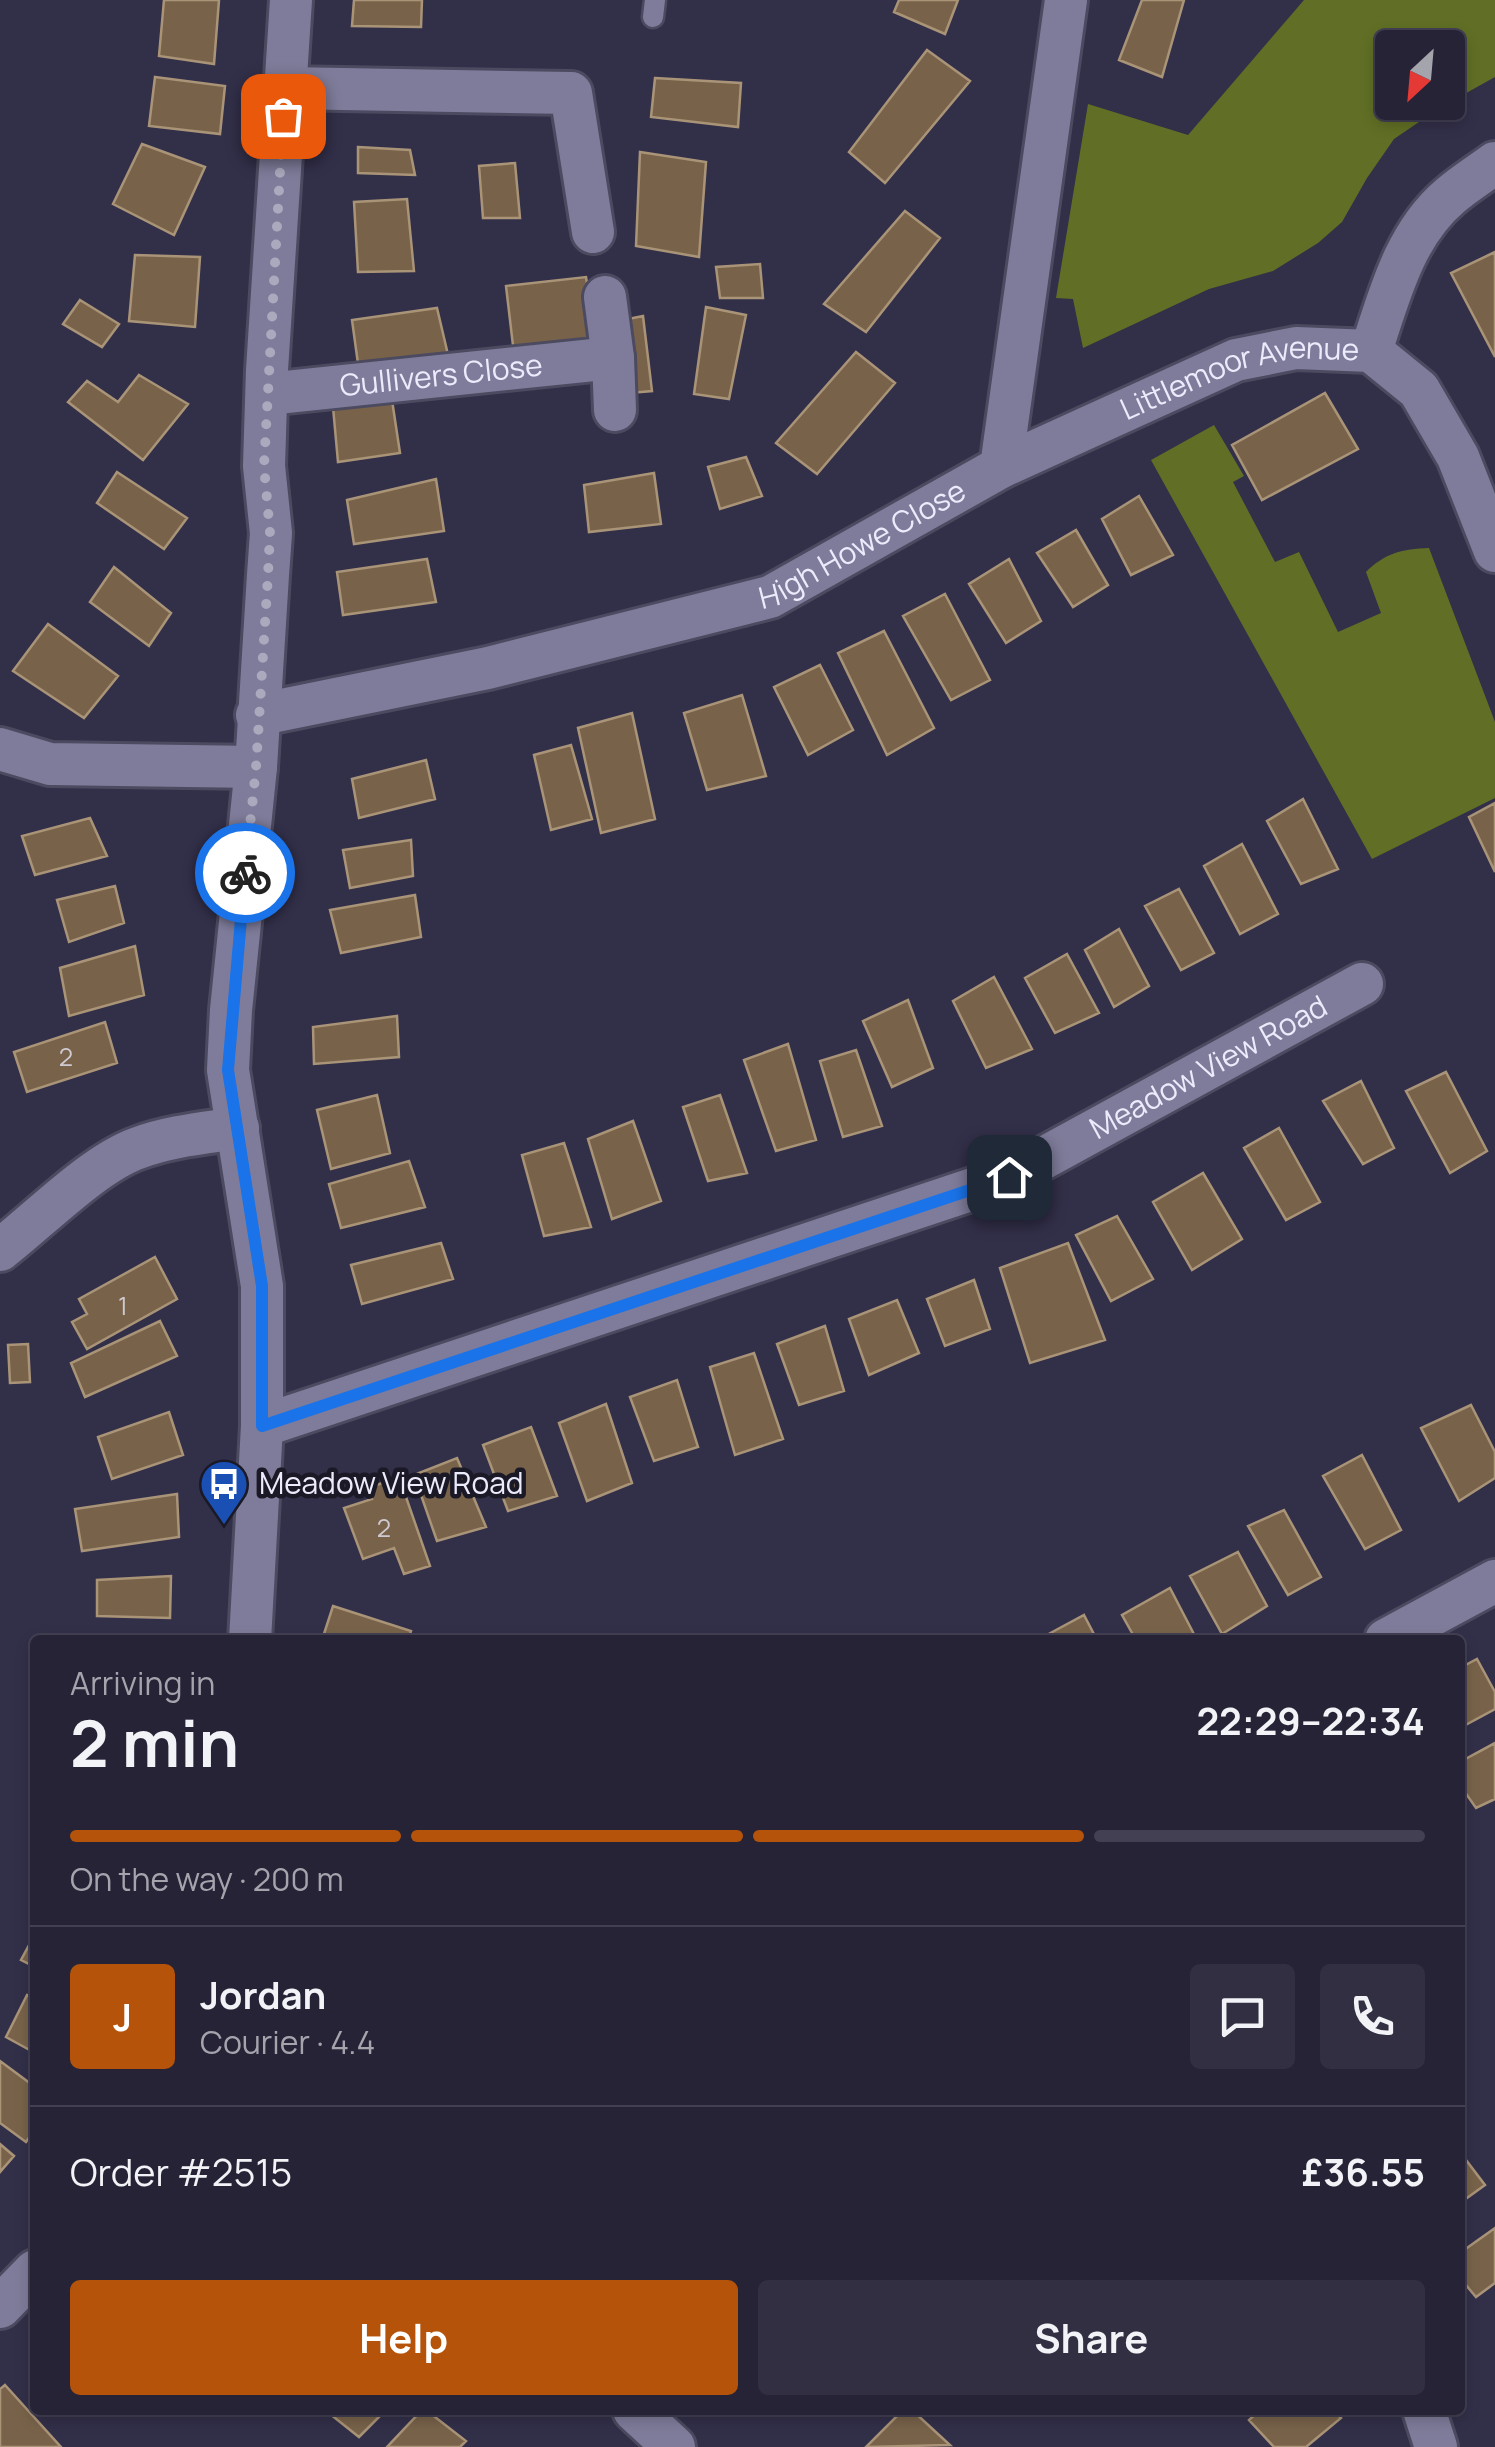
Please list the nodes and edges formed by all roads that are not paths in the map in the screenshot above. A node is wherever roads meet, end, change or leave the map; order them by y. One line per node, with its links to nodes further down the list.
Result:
1 (292, 0): 3 (street)
2 (1066, 0): 11 (street, High Howe Close)
3 (286, 88): 5 (street); 9 (street)
4 (1495, 163): 7 (street)
5 (594, 232)
6 (606, 297): 8 (street)
7 (1371, 351): 11 (street, Littlemoor Avenue); 12 (street, Littlemoor Avenue)
8 (613, 358): 9 (street, Gullivers Close); 10 (street)
9 (268, 394): 13 (street)
10 (615, 410)
11 (1001, 467): 13 (street, High Howe Close)
12 (1495, 552)
13 (257, 715): 15 (street)
14 (0, 749): 15 (street)
15 (256, 768): 17 (street)
16 (1362, 984): 19 (street, Meadow View Road)
17 (238, 1128): 18 (street); 19 (street)
18 (0, 1250)
19 (262, 1426): 21 (street)
20 (1495, 1580): 22 (street)
21 (250, 1635)
22 (1395, 1635)
23 (30, 2276): 24 (street)
24 (0, 2307)
25 (639, 2415): 27 (street)
26 (1426, 2415): 28 (street)
27 (674, 2447)
28 (1436, 2447)

